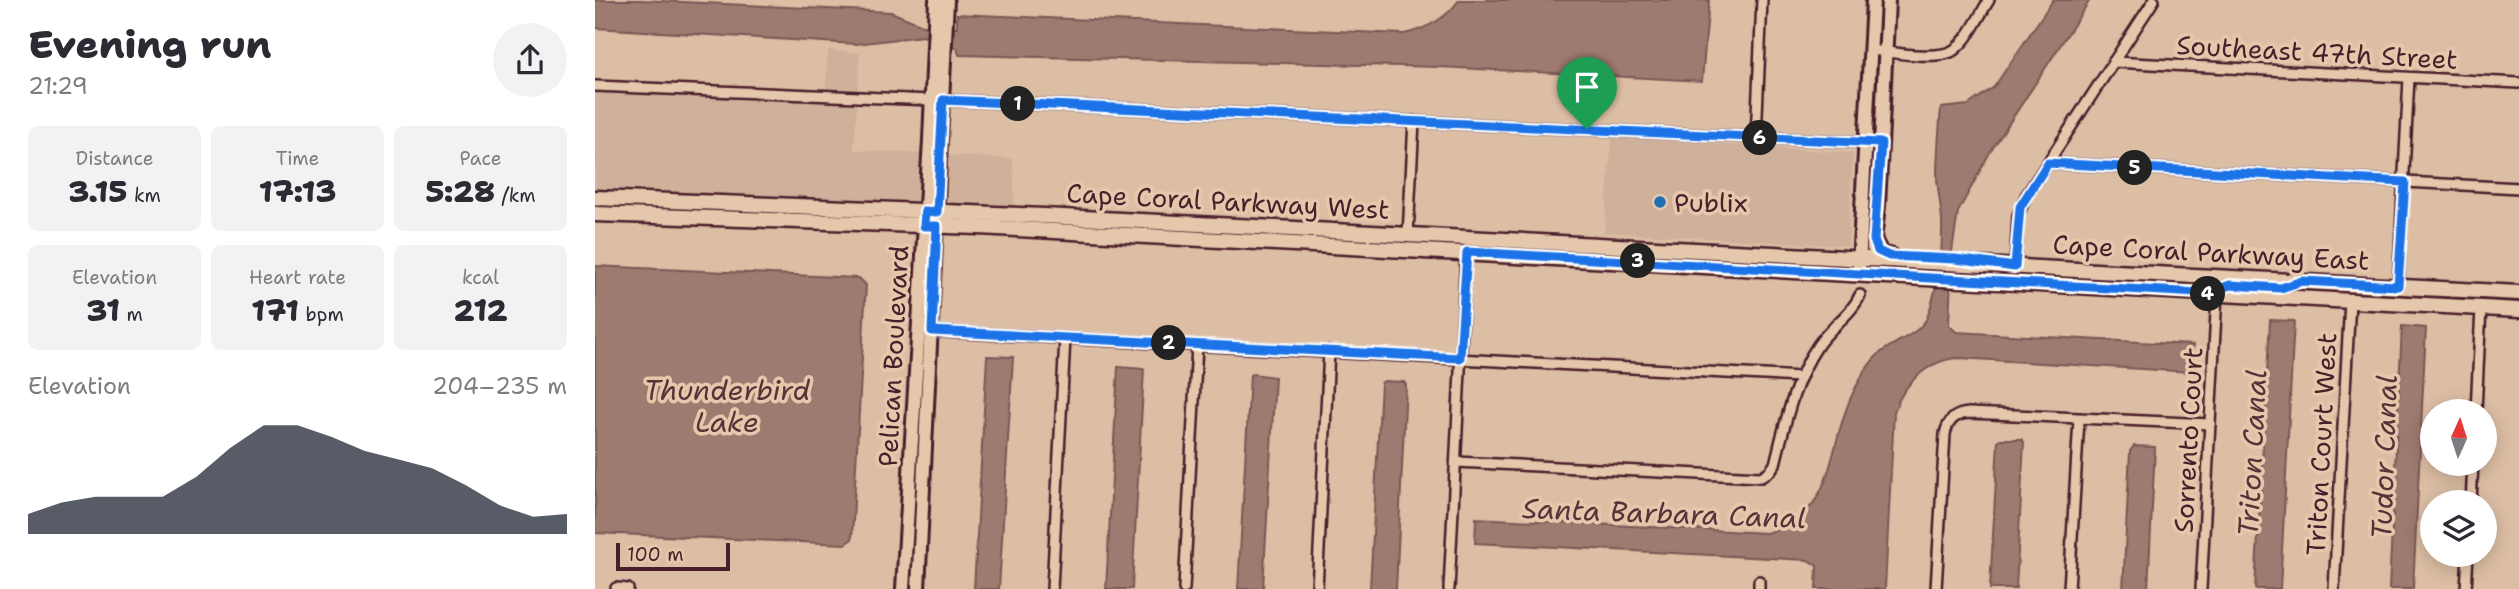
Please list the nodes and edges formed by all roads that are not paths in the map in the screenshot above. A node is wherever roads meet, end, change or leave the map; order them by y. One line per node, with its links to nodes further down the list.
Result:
1 (936, 0): 8 (street, Pelican Boulevard)
2 (947, 0): 8 (street, Pelican Boulevard)
3 (1762, 0): 17 (street)
4 (1873, 0): 9 (street)
5 (1888, 0): 10 (street)
6 (1989, 0): 10 (street)
7 (2154, 0): 11 (street)
8 (940, 15): 15 (street, Pelican Boulevard)
9 (1871, 50): 10 (street); 18 (street)
10 (1885, 52): 19 (street)
11 (2113, 62): 12 (street, Southeast 47th Street); 20 (street)
12 (2409, 78): 13 (street, Southeast 47th Street); 21 (street)
13 (2519, 83)
14 (595, 86): 15 (street)
15 (937, 100): 16 (street); 27 (street, Pelican Boulevard)
16 (1414, 121): 17 (street); 28 (street)
17 (1756, 138): 18 (street)
18 (1865, 142): 19 (street); 35 (street)
19 (1881, 143): 29 (street)
20 (2048, 163): 21 (street); 37 (street)
21 (2405, 182): 22 (street); 41 (street)
22 (2519, 188)
23 (595, 198): 24 (main road, Cape Coral Parkway West)
24 (634, 200): 25 (main road); 27 (main road, Cape Coral Parkway West)
25 (595, 205)
26 (595, 214): 27 (main road, Cape Coral Parkway West)
27 (931, 219): 28 (main road, Cape Coral Parkway West); 31 (main road, Cape Coral Parkway West); 52 (street, Pelican Boulevard); 53 (street, Pelican Boulevard)
28 (1408, 235): 30 (main road, Cape Coral Parkway West); 31 (main road)
29 (1874, 240): 35 (street); 36 (main road)
30 (1559, 243): 32 (main road, Cape Coral Parkway West); 33 (main road)
31 (1315, 246): 33 (main road, Cape Coral Parkway West)
32 (1699, 250): 34 (main road); 35 (main road, Cape Coral Parkway West)
33 (1467, 252): 34 (main road, Cape Coral Parkway West); 57 (street)
34 (1605, 259): 38 (main road, Cape Coral Parkway West)
35 (1866, 259): 36 (main road); 38 (street)
36 (1934, 260): 37 (main road, Cape Coral Parkway East)
37 (2015, 267): 39 (main road, Cape Coral Parkway East)
38 (1865, 275): 43 (main road, Cape Coral Parkway East)
39 (2216, 277): 40 (main road, Cape Coral Parkway East); 43 (main road)
40 (2302, 281): 41 (main road, Cape Coral Parkway East); 45 (main road)
41 (2398, 286): 42 (main road, Cape Coral Parkway East)
42 (2439, 288): 44 (main road, Cape Coral Parkway East); 47 (main road)
43 (2142, 290): 45 (main road, Cape Coral Parkway East)
44 (2519, 293)
45 (2217, 294): 47 (main road, Cape Coral Parkway East); 61 (street, Sorrento Court)
46 (1860, 295): 58 (street)
47 (2350, 301): 49 (main road, Cape Coral Parkway East); 75 (street, Triton Court West)
48 (2519, 301): 49 (main road)
49 (2442, 306): 50 (main road, Cape Coral Parkway East)
50 (2480, 308): 51 (main road, Cape Coral Parkway East); 59 (street)
51 (2519, 310)
52 (917, 330): 53 (street); 66 (street, Pelican Boulevard)
53 (932, 331): 54 (street); 67 (street, Pelican Boulevard)
54 (1065, 338): 55 (street); 68 (street)
55 (1197, 345): 56 (street); 69 (street)
56 (1329, 351): 57 (street); 70 (street)
57 (1460, 358): 58 (street); 62 (street)
58 (1801, 377): 62 (street)
59 (2476, 399)
60 (2079, 419): 61 (street); 72 (street); 73 (street)
61 (2210, 424): 74 (street, Sorrento Court)
62 (1456, 462): 71 (street)
63 (2467, 567): 76 (street)
64 (616, 589): 65 (street)
65 (628, 589)
66 (903, 589)
67 (918, 589)
68 (1052, 589)
69 (1184, 589)
70 (1317, 589)
71 (1449, 589)
72 (1936, 589)
73 (2069, 589)
74 (2201, 589)
75 (2334, 589)
76 (2466, 589)

